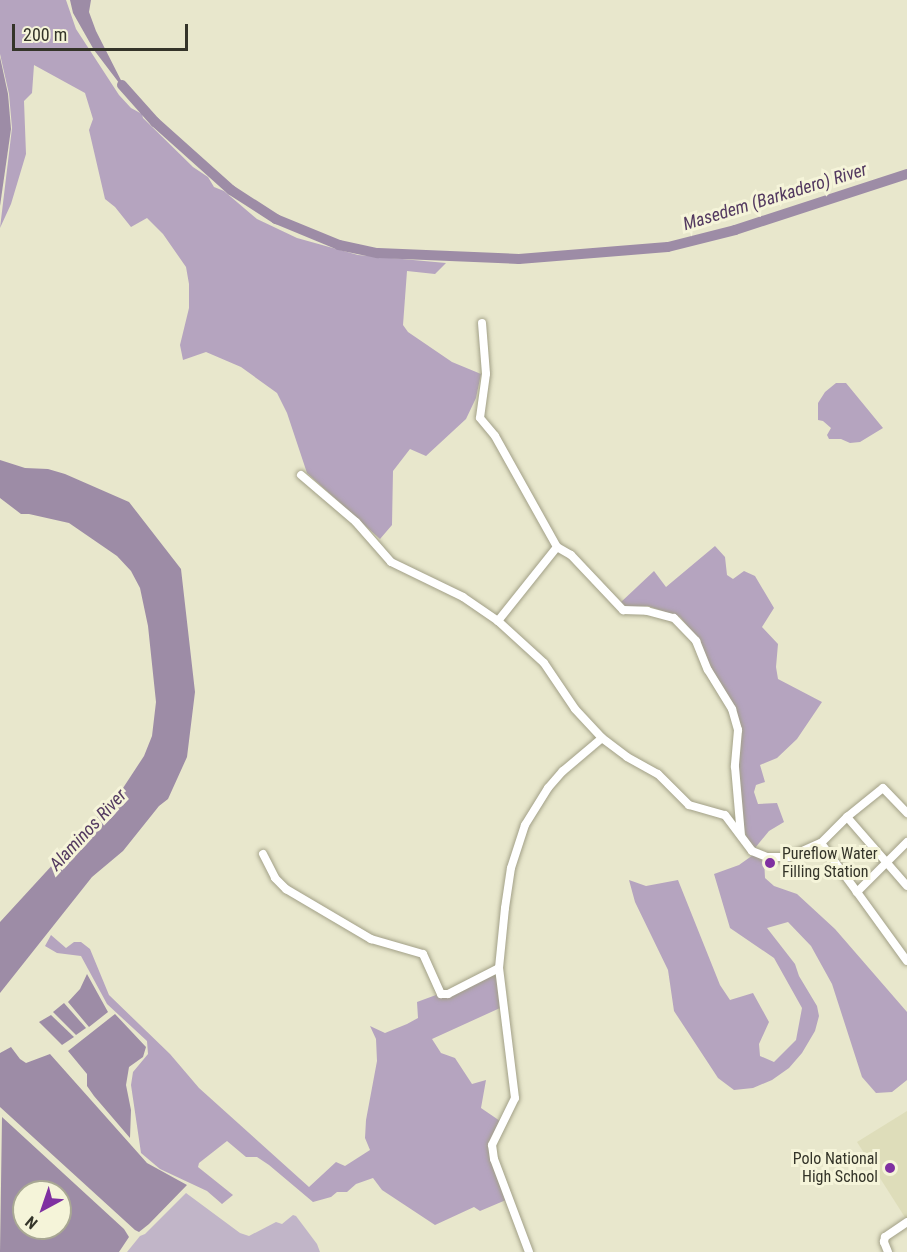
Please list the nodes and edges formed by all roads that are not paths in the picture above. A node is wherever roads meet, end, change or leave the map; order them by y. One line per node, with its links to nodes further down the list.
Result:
1 (482, 323): 3 (street)
2 (302, 475): 4 (street)
3 (557, 547): 4 (street); 8 (street)
4 (498, 621): 5 (street)
5 (602, 738): 8 (street); 16 (street)
6 (907, 813): 7 (street)
7 (847, 817): 10 (street); 12 (street)
8 (741, 837): 10 (street)
9 (907, 842): 12 (street)
10 (821, 843): 14 (street)
11 (263, 854): 16 (street)
12 (888, 863): 13 (street); 14 (street)
13 (907, 886)
14 (857, 892): 15 (street)
15 (907, 961)
16 (499, 968): 18 (street)
17 (907, 1222): 19 (street)
18 (529, 1252)
19 (888, 1252)

